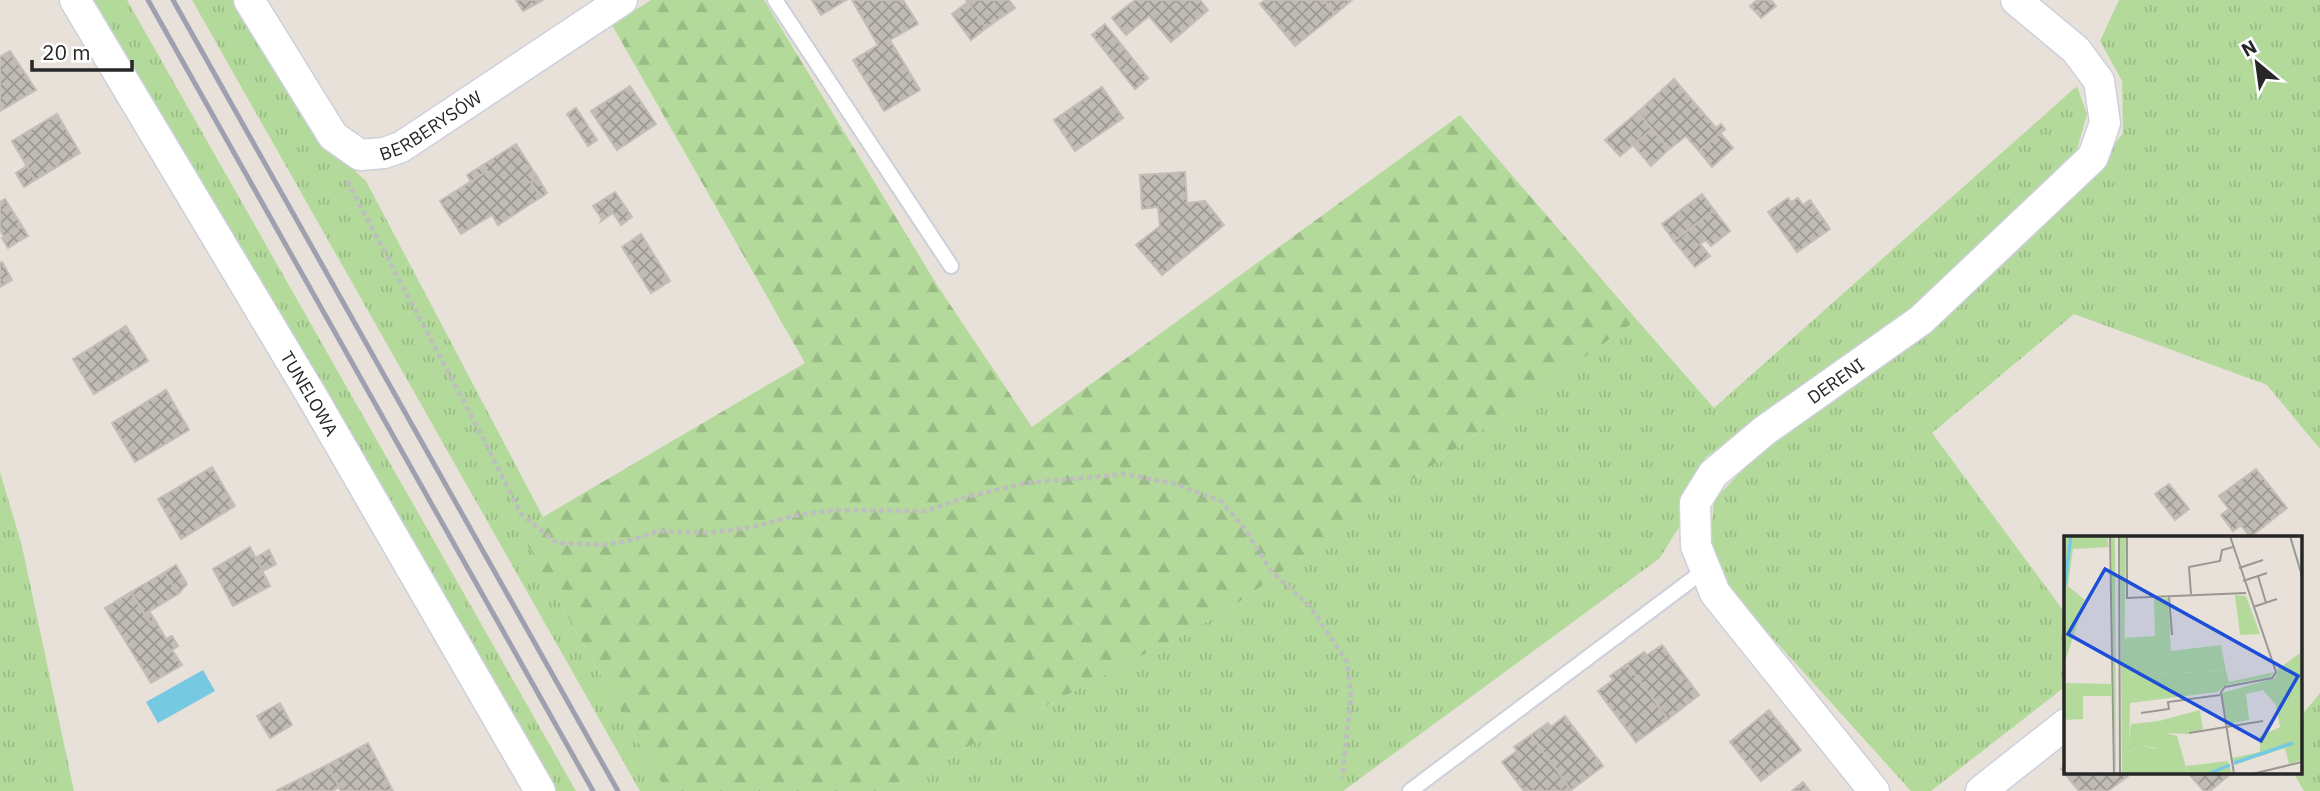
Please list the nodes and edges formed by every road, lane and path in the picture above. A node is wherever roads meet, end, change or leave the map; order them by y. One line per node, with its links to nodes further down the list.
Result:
1 (75, 0): 11 (street, TUNELOWA)
2 (249, 0): 6 (street, BERBERYSÓW)
3 (622, 0): 6 (street, BERBERYSÓW)
4 (775, 0): 7 (lane)
5 (2016, 0): 8 (street, DERENI)
6 (333, 136): 10 (path)
7 (951, 266)
8 (1706, 569): 12 (lane); 13 (street, DERENI)
9 (2064, 725): 14 (street)
10 (1342, 778)
11 (540, 791)
12 (1410, 791)
13 (1874, 791)
14 (1981, 791)

